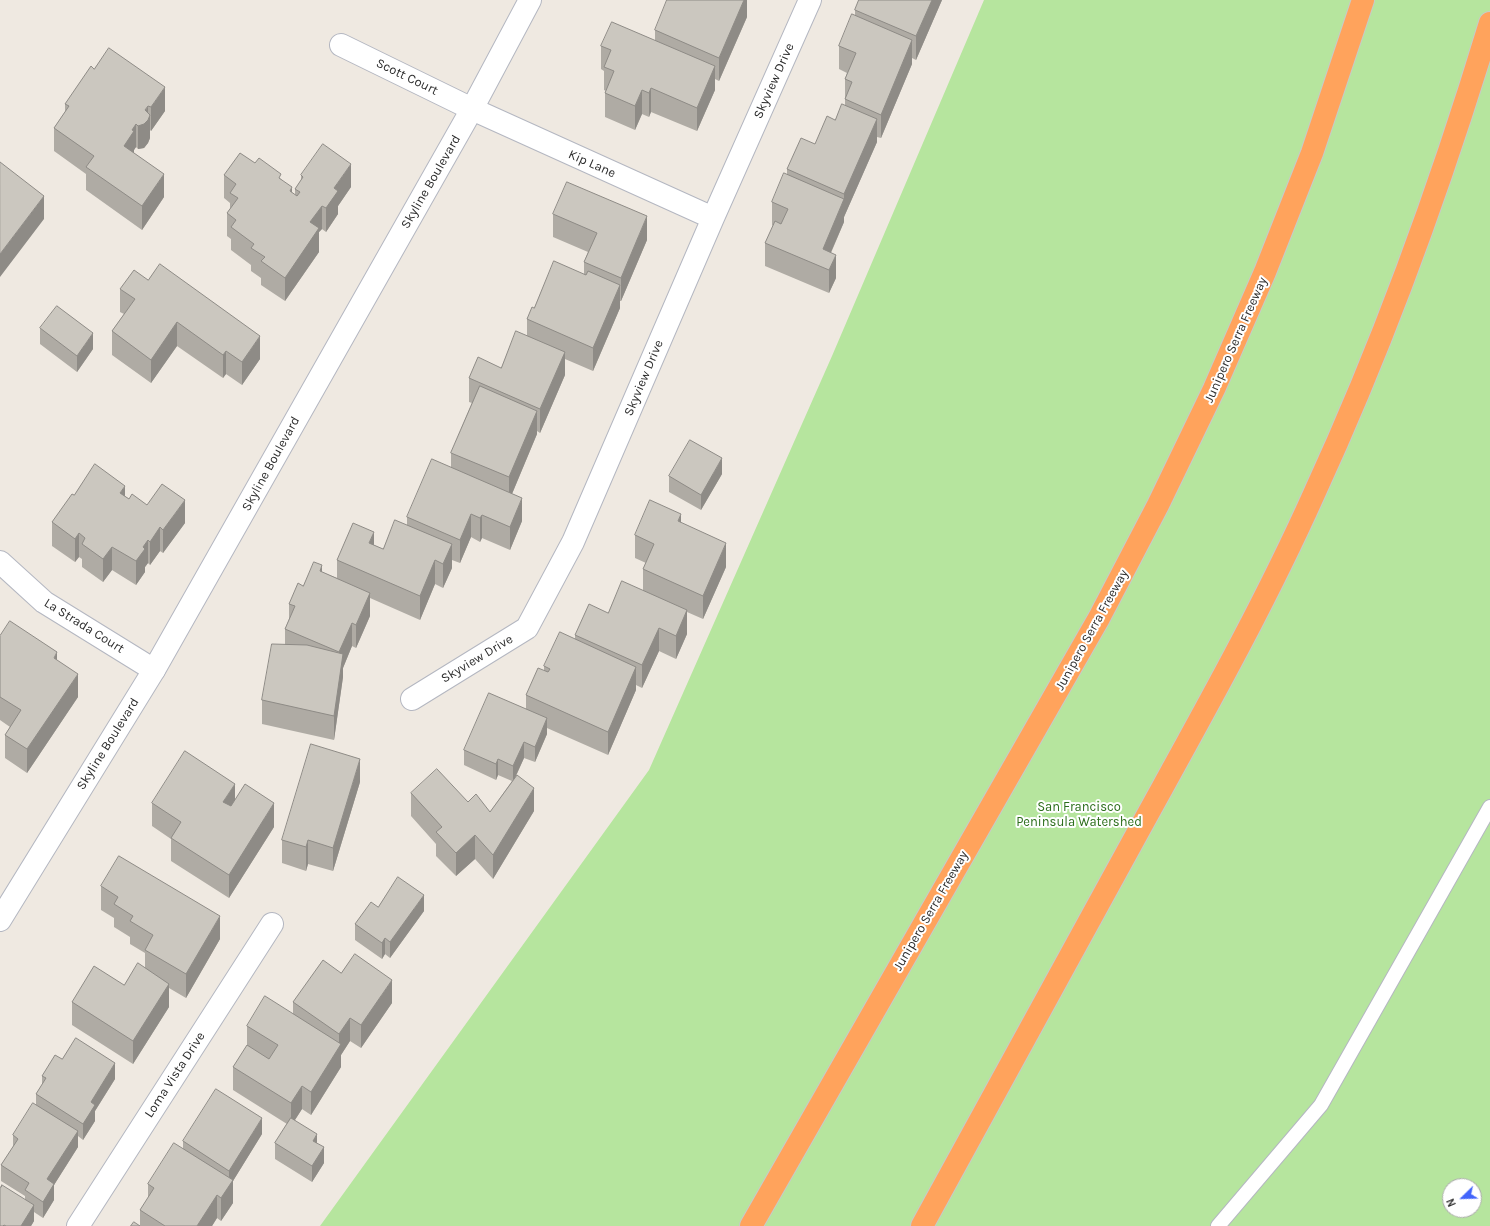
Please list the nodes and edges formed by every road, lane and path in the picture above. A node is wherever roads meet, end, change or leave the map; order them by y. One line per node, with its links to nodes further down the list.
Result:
1 (530, 0): 6 (street, Skyline Boulevard)
2 (810, 0): 7 (street, Skyview Drive)
3 (1363, 0): 15 (highway, Junipero Serra Freeway)
4 (1490, 24): 16 (highway)
5 (341, 45): 6 (street, Scott Court)
6 (472, 109): 7 (street, Kip Lane); 9 (street, Skyline Boulevard)
7 (713, 218): 10 (street, Skyview Drive)
8 (0, 562): 9 (street, La Strada Court)
9 (154, 670): 12 (street, Skyline Boulevard)
10 (412, 699)
11 (1490, 807): 17 (lane)
12 (0, 920)
13 (272, 924): 14 (street, Loma Vista Drive)
14 (78, 1226)
15 (751, 1226)
16 (922, 1226)
17 (1218, 1226)

